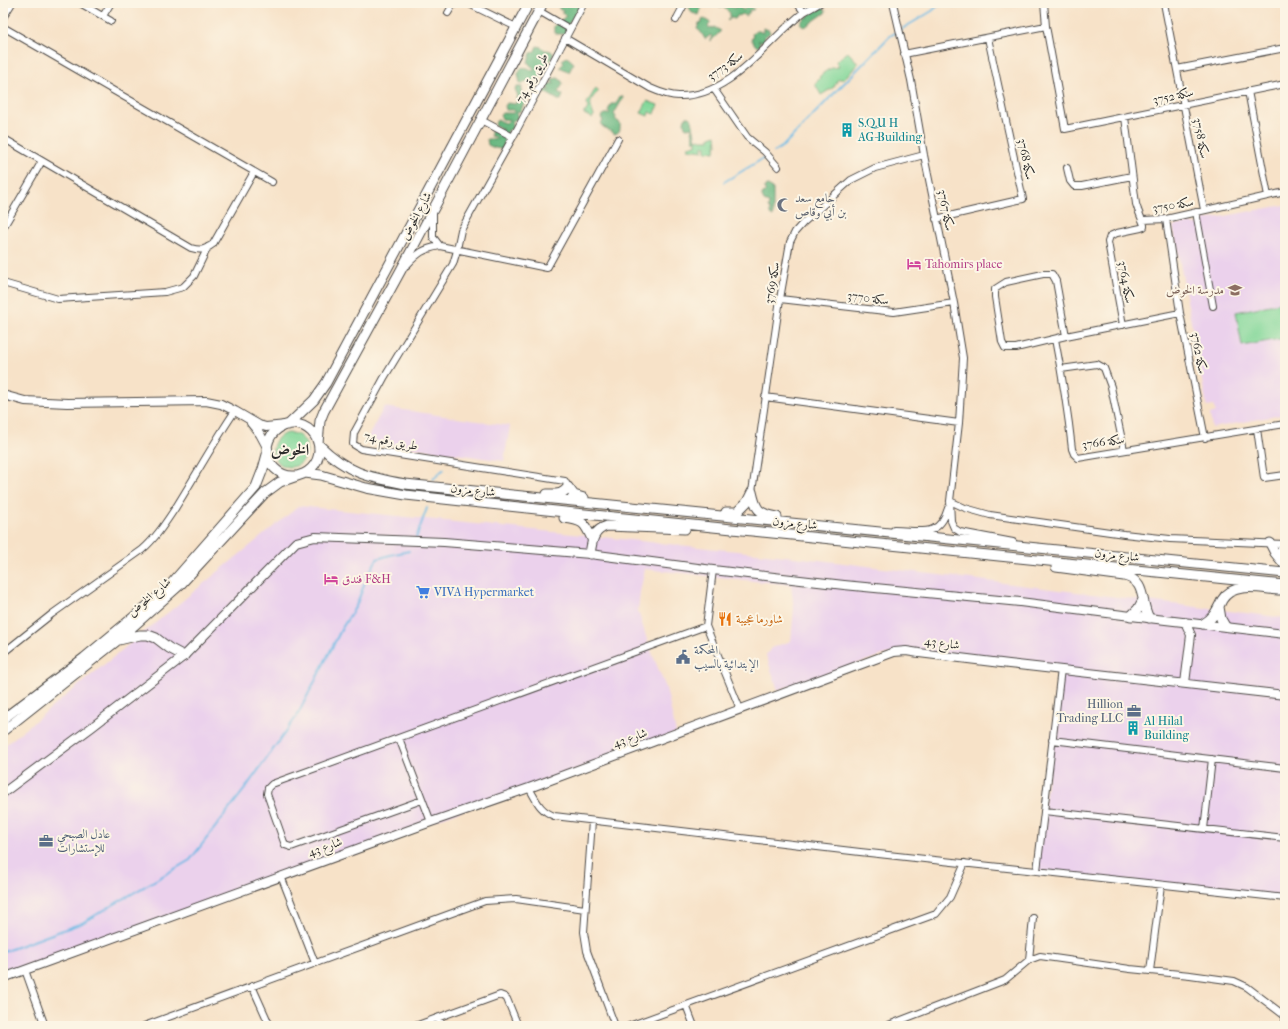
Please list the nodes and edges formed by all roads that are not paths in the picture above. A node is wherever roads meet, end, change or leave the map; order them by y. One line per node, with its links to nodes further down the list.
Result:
1 (11, 3): 17 (street)
2 (80, 3): 18 (street)
3 (111, 3): 18 (street)
4 (454, 3): 16 (street)
5 (467, 3): 23 (street)
6 (529, 3): 23 (main road, شارع الخوض)
7 (584, 3): 24 (street, طريق رقم 74)
8 (684, 3): 19 (street)
9 (797, 3): 15 (street)
10 (820, 3): 15 (street, سكة 3773)
11 (893, 3): 28 (street, سكة 3767)
12 (1044, 3): 21 (street)
13 (1164, 3): 29 (street, سكة 3758)
14 (541, 7): 24 (street); 35 (main road, شارع الخوض)
15 (804, 12): 31 (street, سكة 3773)
16 (448, 13)
17 (3, 16)
18 (103, 16): 20 (street)
19 (676, 20)
20 (111, 21)
21 (1046, 26): 26 (street); 34 (street, سكة 3752)
22 (3, 27): 43 (street)
23 (516, 27): 74 (main road, شارع الخوض)
24 (570, 29): 25 (street, طريق رقم 74)
25 (565, 38): 31 (street, سكة 3773); 36 (street, طريق رقم 74)
26 (988, 38): 28 (street); 51 (street, سكة 3768)
27 (1285, 48): 29 (street)
28 (904, 54): 39 (street, سكة 3767)
29 (1177, 69): 33 (street, سكة 3758)
30 (1285, 84): 32 (street, سكة 3752)
31 (714, 89): 41 (street)
32 (1248, 91): 33 (street, سكة 3752); 47 (street)
33 (1183, 104): 34 (street, سكة 3752); 49 (street, سكة 3758)
34 (1125, 117): 44 (street, سكة 3750)
35 (481, 120): 36 (street); 48 (main road, شارع الخوض)
36 (513, 137): 57 (street, طريق رقم 74)
37 (3, 138): 40 (street)
38 (618, 139): 57 (street)
39 (924, 155): 51 (street, سكة 3767); 60 (street, سكة 3769)
40 (42, 161): 54 (street); 56 (street)
41 (778, 167)
42 (1067, 168): 44 (street)
43 (254, 172): 45 (street); 56 (street)
44 (1132, 176): 53 (street, سكة 3750)
45 (272, 182)
46 (1285, 192): 47 (street, سكة 3750)
47 (1268, 196): 49 (street, سكة 3750)
48 (433, 210): 55 (street); 58 (main road, شارع الخوض)
49 (1204, 210): 50 (street, سكة 3750)
50 (1196, 212): 52 (street, سكة 3750); 62 (street)
51 (936, 219): 61 (street, سكة 3767)
52 (1166, 219): 53 (street, سكة 3750); 63 (street, سكة 3762)
53 (1143, 220): 64 (street, سكة 3764)
54 (3, 228)
55 (440, 246): 57 (street); 58 (street)
56 (208, 248): 59 (street)
57 (457, 250): 82 (street, طريق رقم 74)
58 (401, 270): 77 (main road, شارع الخوض)
59 (3, 283)
60 (780, 299): 61 (street, سكة 3770); 69 (street, سكة 3769)
61 (954, 303): 72 (street, سكة 3767)
62 (1213, 306)
63 (1180, 313): 64 (street); 76 (street, سكة 3762)
64 (1123, 325): 65 (street)
65 (1066, 336): 66 (street); 66 (street)
66 (1055, 339): 67 (street, سكة 3766)
67 (1061, 369): 79 (street); 79 (street, سكة 3766)
68 (3, 395): 70 (street)
69 (765, 397): 72 (street); 83 (street, سكة 3769)
70 (235, 411): 71 (street); 113 (street)
71 (246, 418): 74 (street); 78 (street)
72 (959, 423): 85 (street, سكة 3767)
73 (1285, 424): 75 (street)
74 (287, 425): 77 (main road); 78 (main road)
75 (1258, 429): 76 (street); 81 (street)
76 (1205, 438): 79 (street, سكة 3766)
77 (319, 444): 80 (main road); 84 (main road, شارع مزون)
78 (268, 450): 80 (main road); 119 (main road, شارع الخوض)
79 (1124, 450)
80 (304, 474): 86 (main road, شارع مزون); 112 (main road, شارع الخوض)
81 (1285, 475)
82 (568, 488): 84 (main road); 87 (main road)
83 (752, 492): 87 (main road); 89 (main road)
84 (516, 496): 87 (main road, شارع مزون)
85 (950, 501): 90 (street); 92 (street); 94 (street)
86 (489, 504): 88 (main road, شارع مزون); 91 (main road)
87 (654, 509): 89 (main road, شارع مزون)
88 (704, 526): 91 (main road); 96 (main road, شارع مزون)
89 (822, 527): 90 (main road, شارع مزون)
90 (872, 532): 94 (main road, شارع مزون)
91 (592, 539): 95 (main road)
92 (1270, 542): 93 (street); 97 (main road)
93 (1285, 544): 97 (main road)
94 (1028, 547): 99 (main road, شارع مزون)
95 (590, 554): 98 (street); 114 (street)
96 (1030, 558): 100 (main road, شارع مزون); 102 (main road)
97 (1284, 563)
98 (713, 570): 104 (street); 108 (street)
99 (1285, 573)
100 (1285, 585)
101 (1285, 591): 103 (main road)
102 (1143, 600): 104 (main road); 105 (main road)
103 (1219, 607): 107 (main road); 109 (main road)
104 (1131, 616): 105 (street)
105 (1149, 618): 106 (street)
106 (1185, 622): 107 (street); 111 (street)
107 (1203, 624): 109 (street); 111 (street)
108 (706, 626): 118 (street); 121 (street)
109 (1225, 626): 110 (street)
110 (1285, 634)
111 (1191, 635): 116 (street)
112 (118, 640): 114 (main road); 120 (main road, شارع الخوض)
113 (3, 652)
114 (184, 656): 126 (street)
115 (1061, 669): 116 (street, شارع 43); 118 (street, شارع 43); 122 (street)
116 (1185, 683): 117 (street, شارع 43)
117 (1285, 695)
118 (740, 709): 125 (street, شارع 43)
119 (3, 719)
120 (3, 731)
121 (399, 738): 127 (street); 127 (street)
122 (1052, 740): 123 (street); 128 (street)
123 (1212, 759): 124 (street); 131 (street)
124 (1285, 768)
125 (529, 788): 129 (street); 130 (street, شارع 43)
126 (3, 794)
127 (422, 800): 130 (street)
128 (1044, 811): 131 (street); 134 (street)
129 (592, 821): 133 (street); 138 (street)
130 (431, 822): 135 (street, شارع 43)
131 (1204, 829): 132 (street)
132 (1285, 838)
133 (965, 863): 134 (street); 146 (street)
134 (1037, 871): 136 (street)
135 (280, 876): 141 (street); 142 (street, شارع 43)
136 (1161, 885): 137 (street); 143 (street)
137 (1285, 898)
138 (586, 909): 141 (street); 157 (street)
139 (1033, 918): 140 (street)
140 (1029, 960): 143 (street); 160 (street)
141 (315, 963): 145 (street)
142 (25, 970): 144 (street, شارع 43); 151 (street)
143 (1150, 971): 148 (street)
144 (3, 978)
145 (252, 986): 152 (street); 153 (street)
146 (686, 1005): 158 (street); 159 (street)
147 (1285, 1008): 148 (street)
148 (1285, 1016): 150 (street)
149 (439, 1017): 154 (street); 155 (street); 156 (street)
150 (1285, 1021)
151 (45, 1026)
152 (144, 1026)
153 (270, 1026)
154 (415, 1026)
155 (442, 1026)
156 (518, 1026)
157 (615, 1026)
158 (629, 1026)
159 (694, 1026)
160 (887, 1026)

